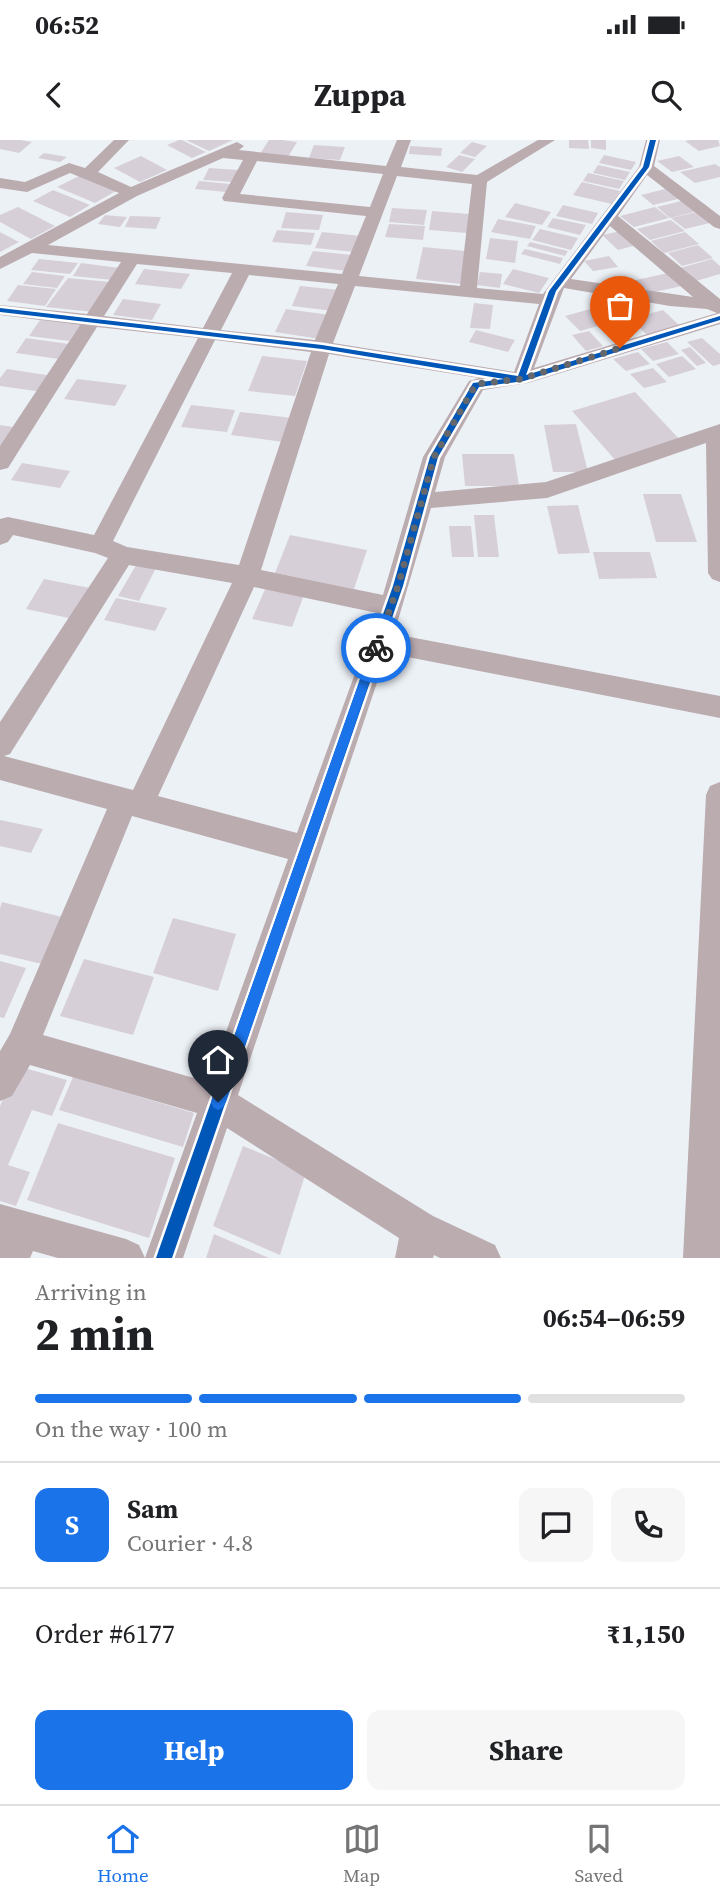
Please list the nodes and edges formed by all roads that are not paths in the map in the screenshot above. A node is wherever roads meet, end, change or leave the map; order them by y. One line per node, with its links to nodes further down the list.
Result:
1 (122, 140): 8 (street)
2 (404, 140): 7 (street)
3 (548, 140): 9 (street)
4 (653, 140): 6 (street)
5 (251, 148): 7 (street); 11 (street); 12 (street)
6 (646, 167): 13 (street); 14 (street)
7 (391, 170): 9 (street); 12 (street)
8 (88, 173): 10 (street); 11 (street)
9 (481, 180): 20 (street)
10 (0, 183)
11 (131, 193): 15 (street)
12 (374, 212): 19 (street)
13 (609, 217): 21 (street); 22 (street)
14 (720, 224)
15 (30, 248): 16 (street); 17 (street)
16 (132, 258): 18 (street); 24 (street)
17 (0, 264)
18 (243, 269): 19 (street); 25 (street)
19 (346, 280): 20 (street); 26 (street)
20 (468, 291): 21 (street)
21 (554, 291): 22 (street); 27 (street)
22 (718, 309): 27 (street)
23 (0, 310): 24 (street)
24 (93, 321): 25 (street); 29 (street)
25 (209, 334): 26 (street); 32 (street)
26 (322, 346): 27 (street); 34 (street)
27 (521, 379): 30 (street)
28 (718, 431): 30 (street); 33 (street)
29 (0, 463)
30 (422, 501): 35 (street)
31 (3, 527): 32 (street)
32 (112, 550): 34 (street); 38 (street)
33 (720, 573)
34 (247, 576): 35 (street); 41 (street)
35 (391, 606): 36 (street)
36 (378, 642): 37 (street); 42 (street)
37 (720, 707)
38 (0, 745)
39 (0, 767): 41 (street)
40 (720, 795): 51 (street)
41 (132, 803): 42 (street); 43 (street)
42 (305, 849): 45 (street)
43 (22, 1046): 44 (street); 45 (street)
44 (0, 1084)
45 (218, 1102): 47 (street); 49 (street)
46 (12, 1236): 48 (street)
47 (417, 1244): 50 (street)
48 (126, 1258)
49 (164, 1258)
50 (482, 1258)
51 (702, 1258)

